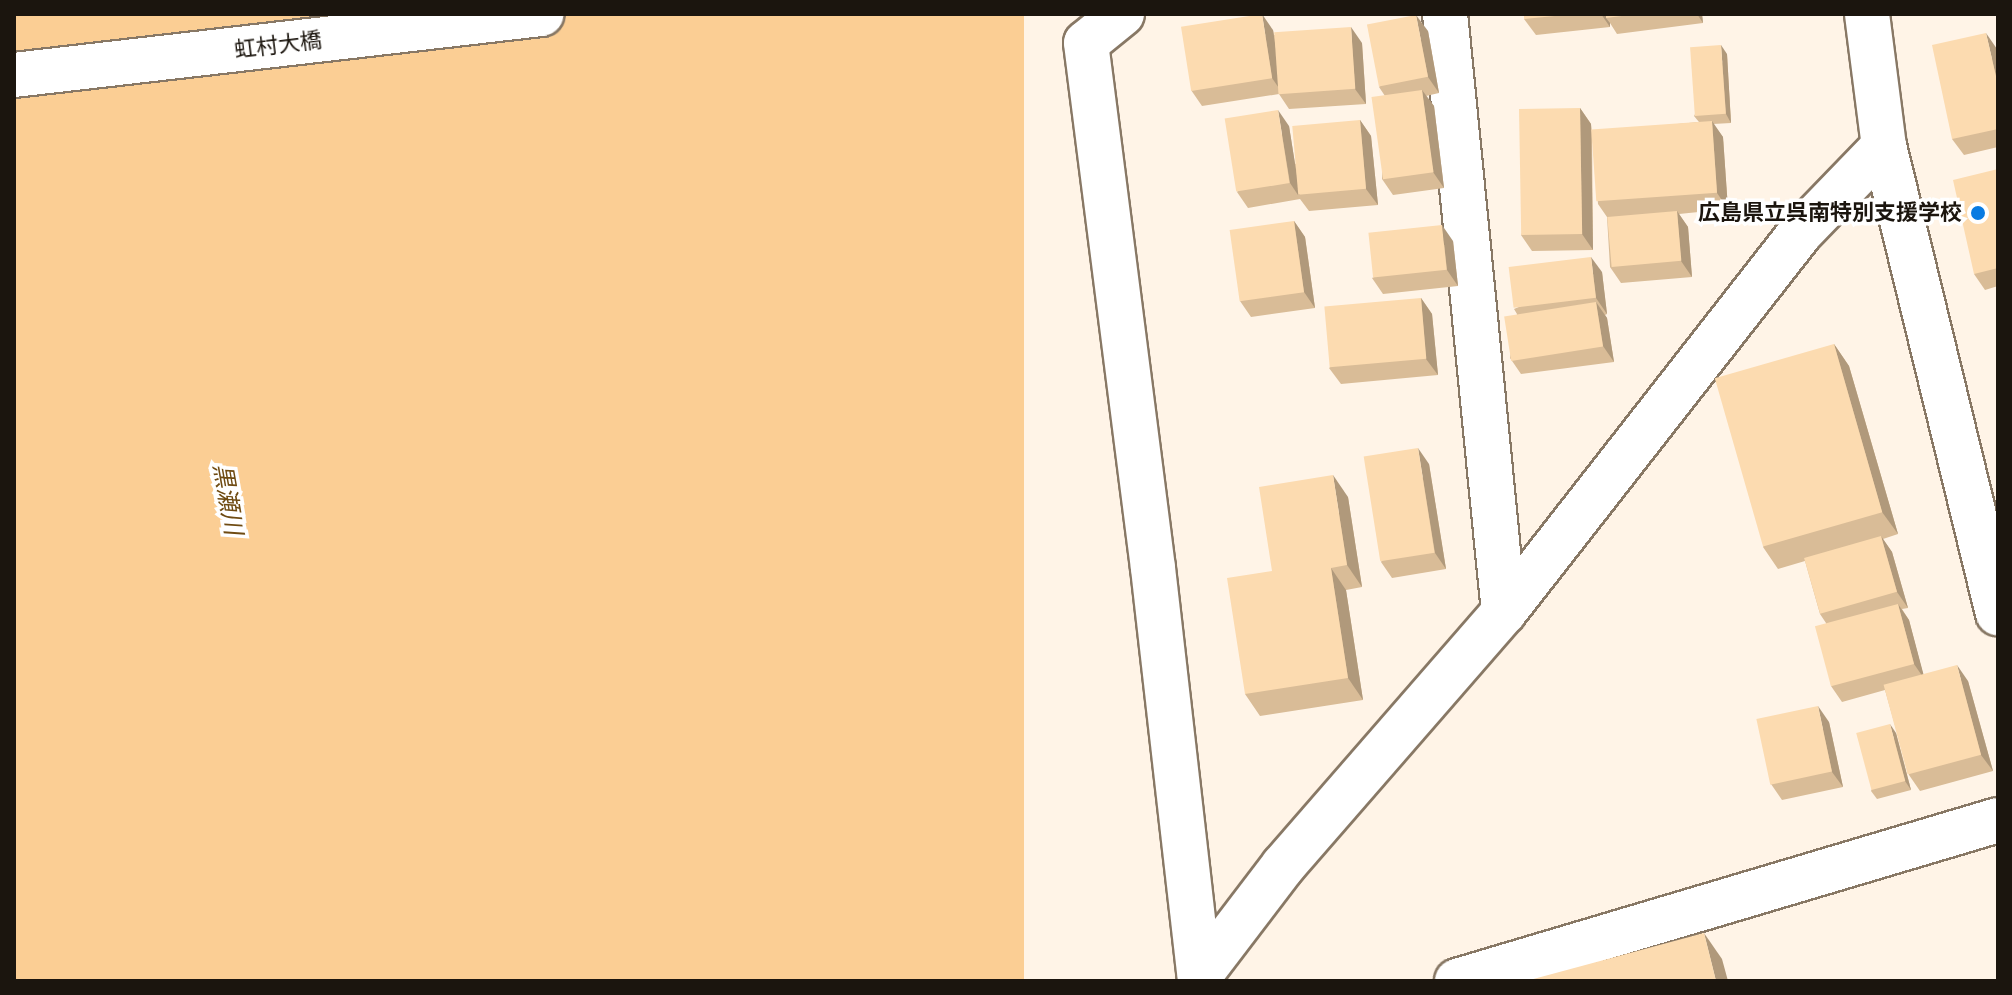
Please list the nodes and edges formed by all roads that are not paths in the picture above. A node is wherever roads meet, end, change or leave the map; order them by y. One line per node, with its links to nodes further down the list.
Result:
1 (541, 14): 6 (street, 虹村大橋)
2 (1122, 14): 5 (street)
3 (1445, 14): 8 (street)
4 (1867, 14): 7 (street)
5 (1084, 28): 11 (street)
6 (14, 75)
7 (1884, 146): 8 (street); 9 (street)
8 (1504, 612): 11 (street)
9 (1998, 613)
10 (1998, 820): 12 (street)
11 (1200, 978)
12 (1457, 981)

